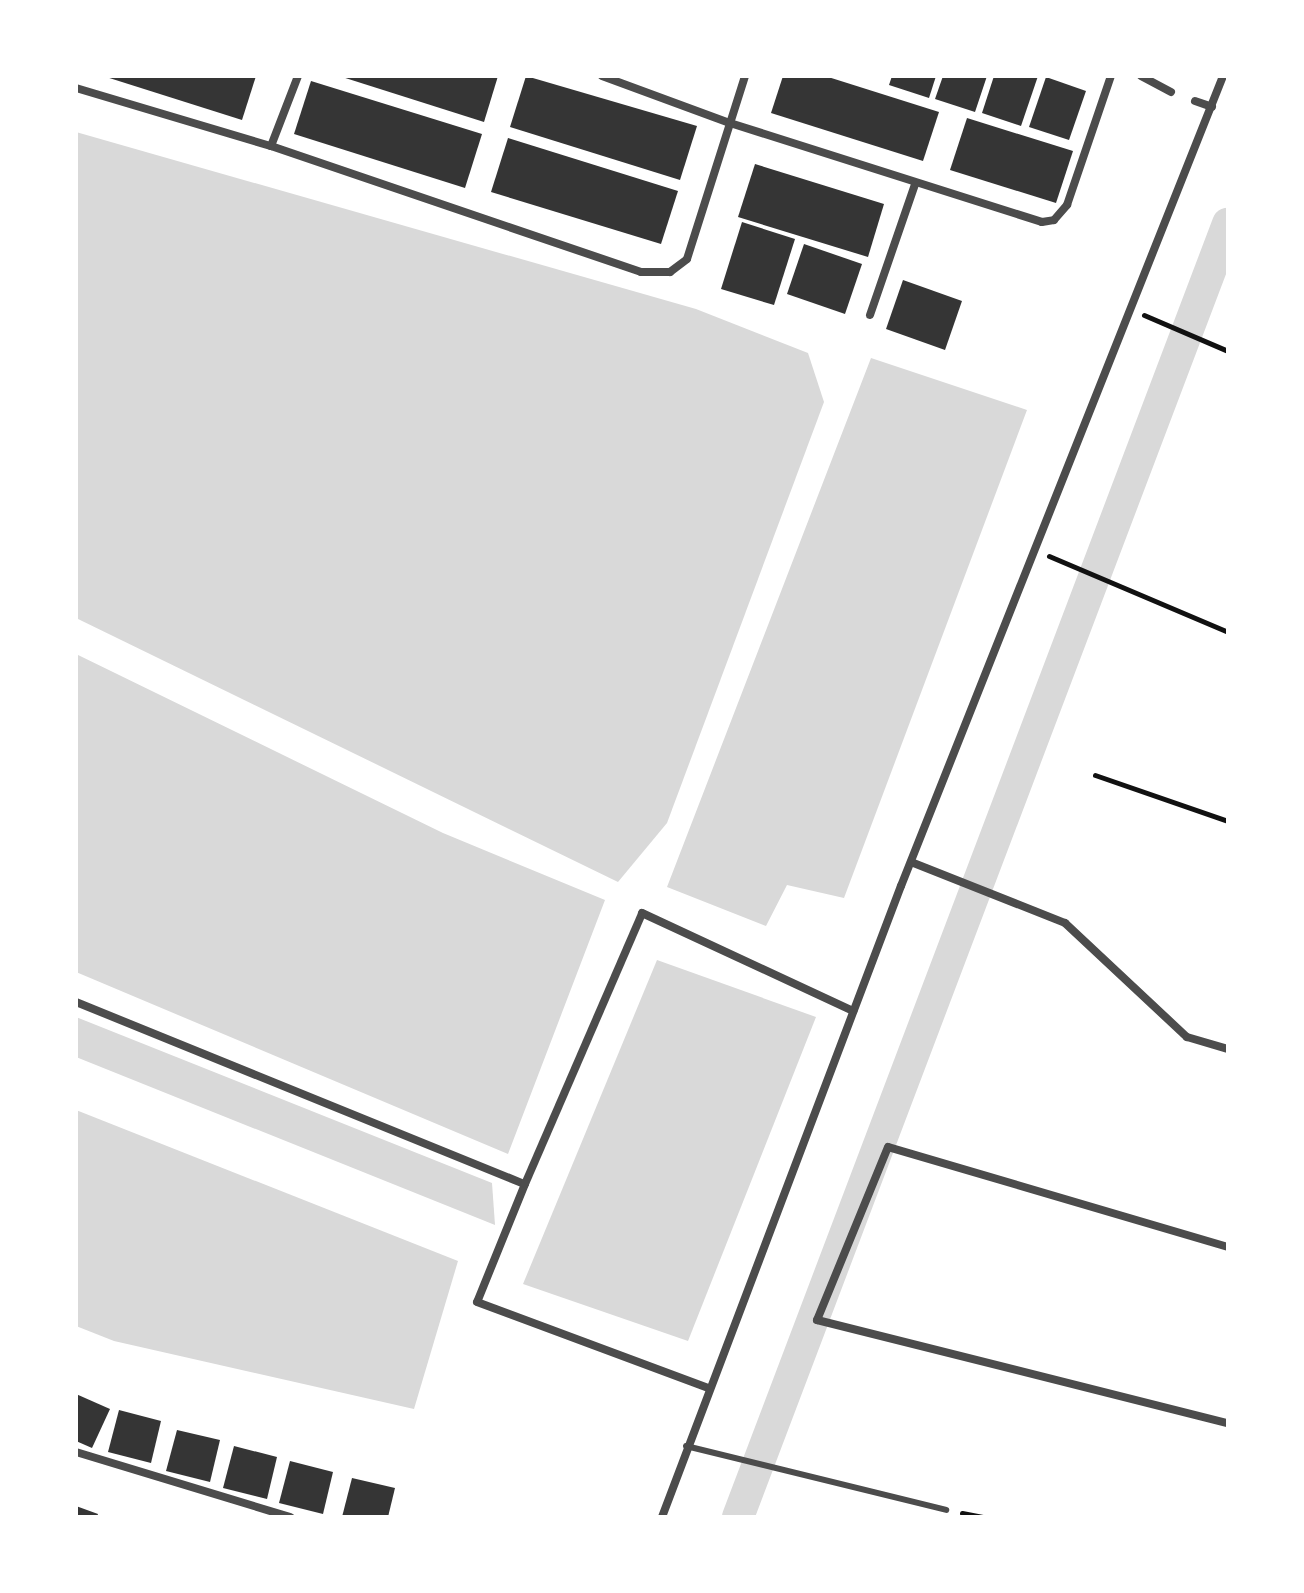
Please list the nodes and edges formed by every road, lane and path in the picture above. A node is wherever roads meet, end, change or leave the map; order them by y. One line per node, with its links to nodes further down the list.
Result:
1 (298, 76): 12 (street)
2 (602, 76): 11 (street)
3 (745, 76): 11 (street)
4 (1111, 76): 13 (street)
5 (1141, 76): 8 (street)
6 (1223, 76): 10 (street)
7 (76, 88): 12 (street)
8 (1171, 92)
9 (1195, 101): 10 (street)
10 (1212, 107): 21 (street)
11 (730, 123): 12 (street); 13 (street)
12 (271, 146)
13 (915, 184): 15 (street)
14 (1131, 309): 16 (path)
15 (870, 315)
16 (1228, 351)
17 (1038, 551): 18 (path)
18 (1228, 632)
19 (1095, 775): 20 (path)
20 (1228, 821)
21 (911, 862): 23 (street); 24 (street)
22 (76, 1002): 25 (street)
23 (853, 1011): 25 (street); 27 (street)
24 (1228, 1049)
25 (525, 1184): 27 (street)
26 (1228, 1247): 28 (street)
27 (708, 1388): 29 (street)
28 (1228, 1423)
29 (690, 1448): 31 (lane); 33 (street)
30 (76, 1452): 32 (street)
31 (946, 1510)
32 (290, 1517)
33 (662, 1517)

